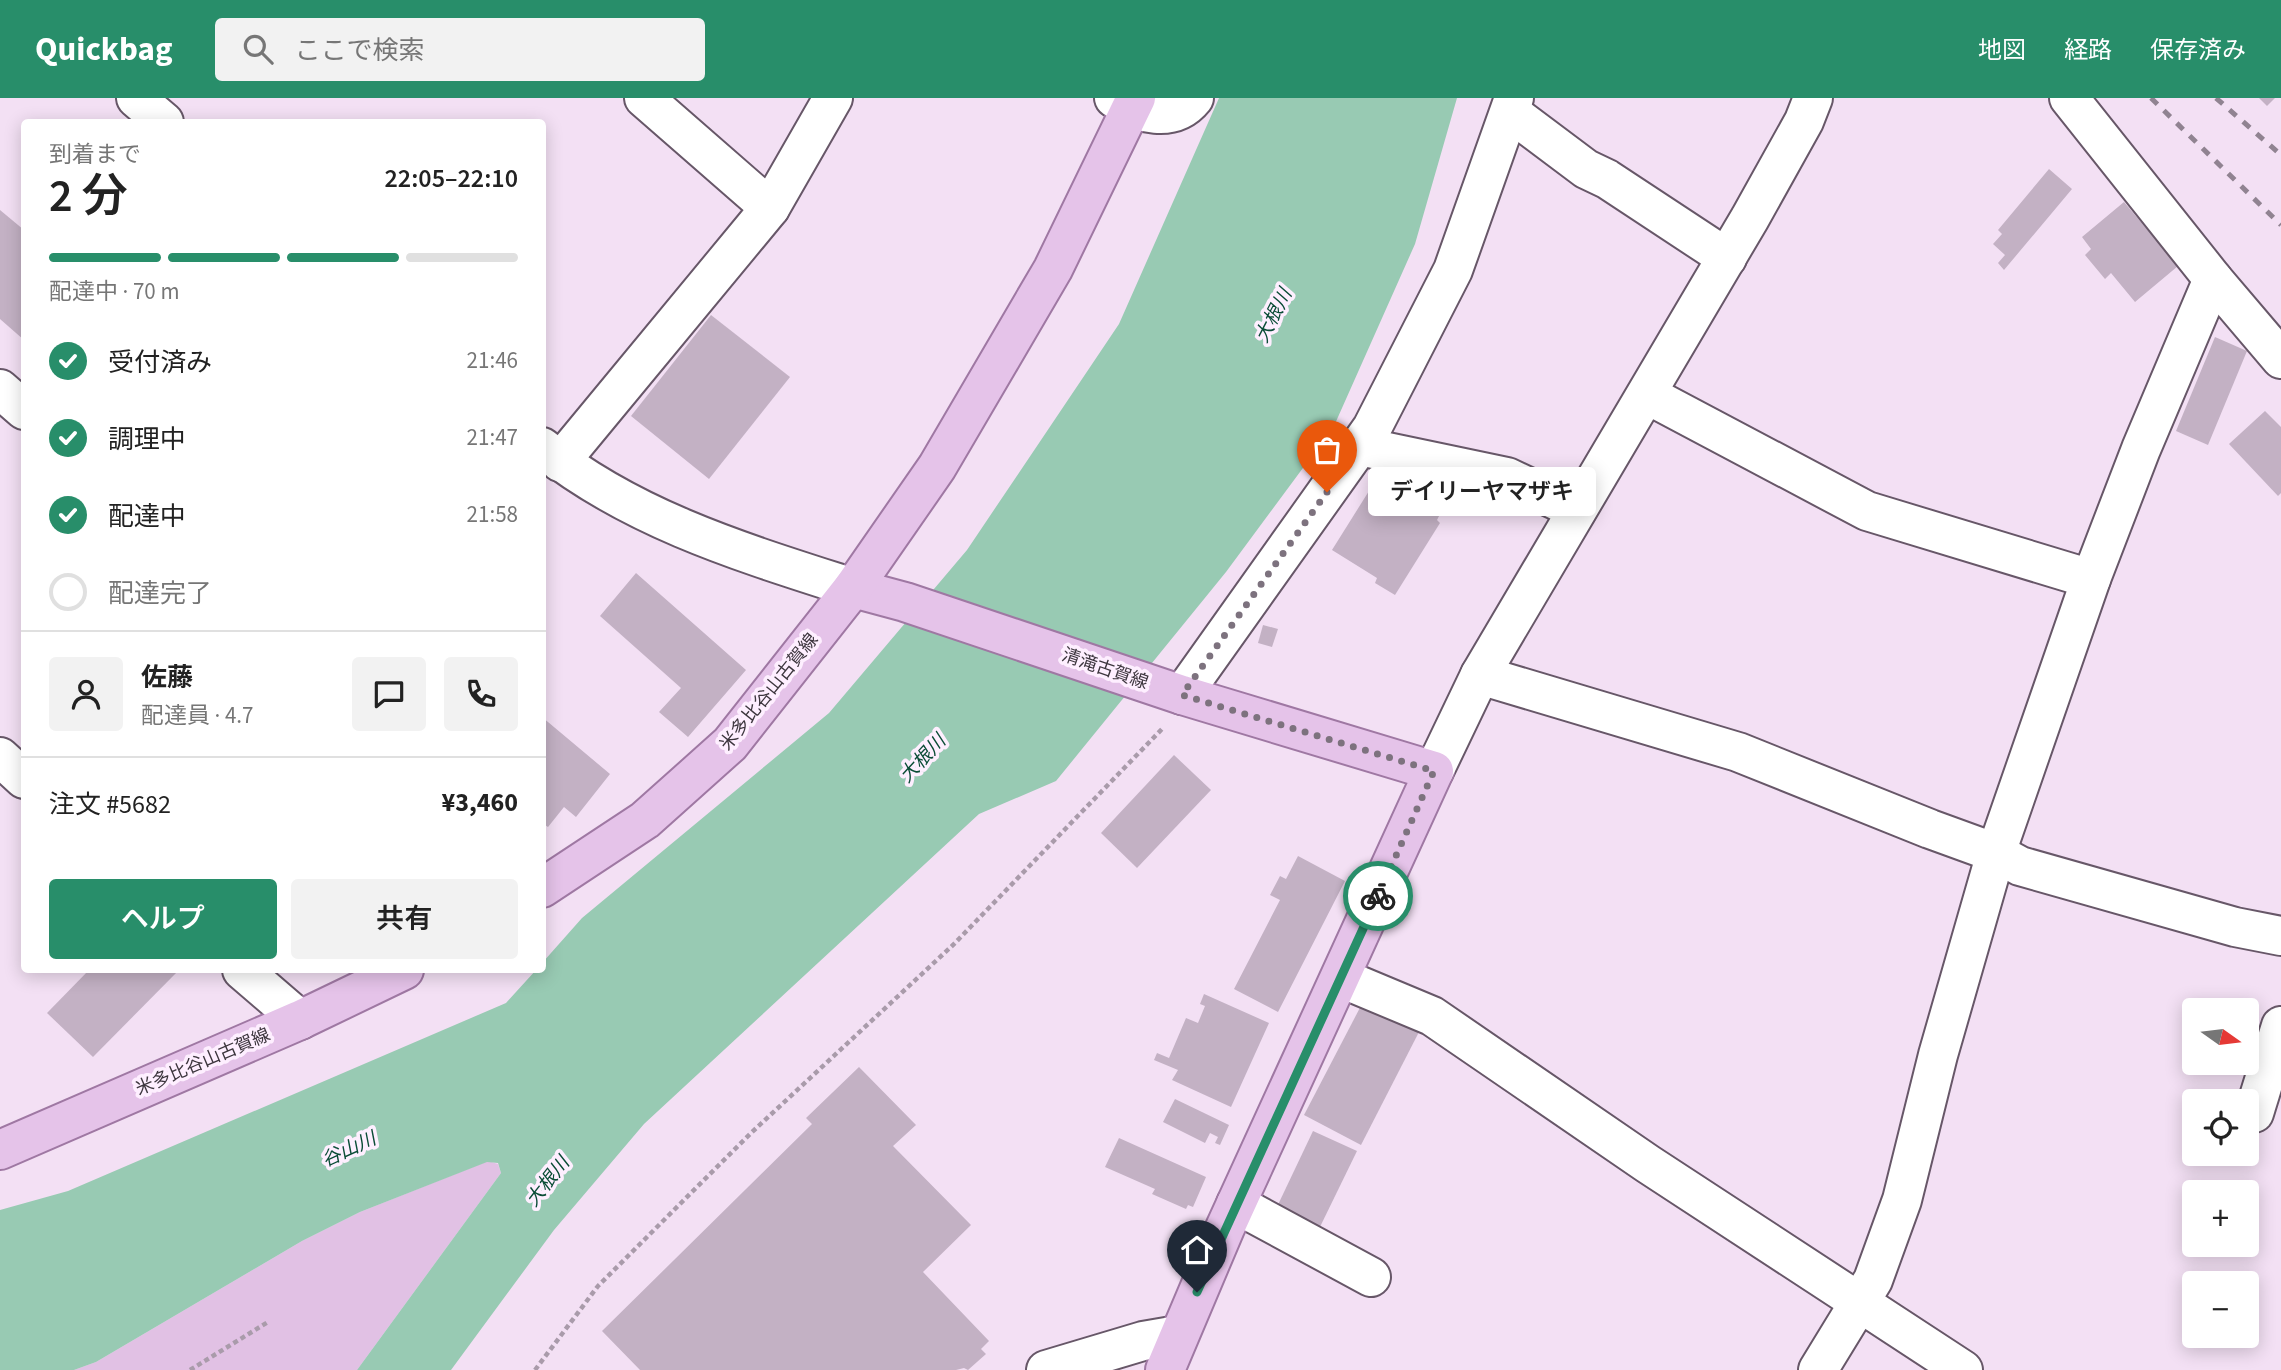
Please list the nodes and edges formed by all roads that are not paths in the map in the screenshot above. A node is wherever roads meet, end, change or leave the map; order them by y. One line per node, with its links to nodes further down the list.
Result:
1 (136, 98): 9 (street)
2 (644, 98): 10 (street)
3 (833, 98): 10 (street)
4 (1194, 98): 7 (street)
5 (1813, 98): 11 (street)
6 (2068, 98): 12 (street)
7 (1127, 102): 21 (main road)
8 (1512, 105): 11 (street); 17 (street)
9 (160, 119)
10 (770, 208): 18 (street)
11 (1727, 258): 15 (street)
12 (2213, 279): 13 (street); 20 (street)
13 (2281, 359)
14 (0, 389): 16 (street)
15 (1648, 395): 19 (street); 20 (street)
16 (21, 407)
17 (1360, 446): 19 (street); 23 (street)
18 (551, 454): 21 (street)
19 (1577, 510): 22 (street)
20 (2091, 579): 27 (street)
21 (853, 588): 23 (main road, 清滝古賀線); 28 (main road, 米多比谷山古賀線)
22 (1480, 675): 25 (street); 27 (street)
23 (1182, 695): 25 (main road, 清滝古賀線)
24 (0, 757): 26 (street)
25 (1434, 771): 32 (main road)
26 (21, 776)
27 (1996, 853): 29 (street); 39 (street)
28 (548, 876)
29 (2281, 936)
30 (245, 973): 33 (street)
31 (398, 973): 33 (main road, 米多比谷山古賀線)
32 (1341, 978): 37 (main road); 39 (street)
33 (300, 1020): 36 (main road, 米多比谷山古賀線)
34 (2281, 1026): 35 (street)
35 (2259, 1097)
36 (0, 1150)
37 (1236, 1204): 38 (street); 40 (main road)
38 (1371, 1277)
39 (1857, 1303): 42 (street); 43 (street)
40 (1171, 1353): 41 (street)
41 (1046, 1370)
42 (1818, 1370)
43 (1962, 1370)

